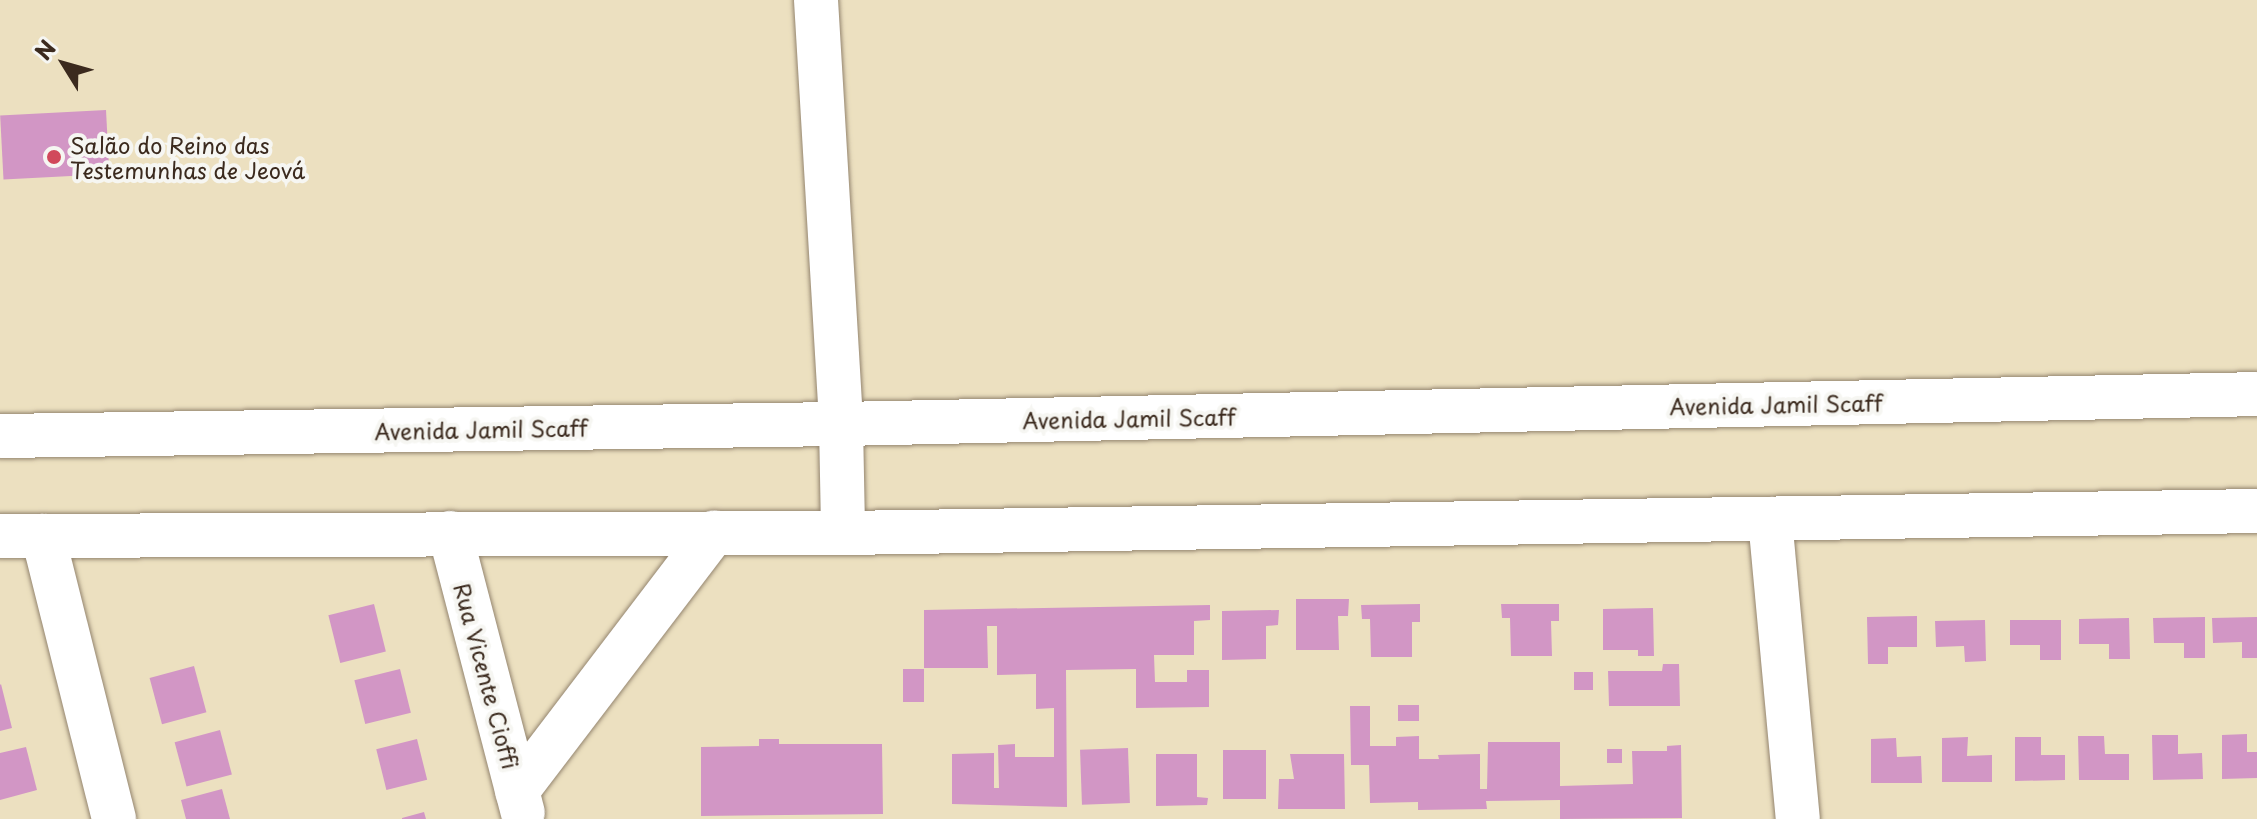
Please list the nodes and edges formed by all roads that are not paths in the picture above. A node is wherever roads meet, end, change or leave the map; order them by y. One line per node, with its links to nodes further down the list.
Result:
1 (816, 0): 3 (street)
2 (2257, 394): 3 (street, Avenida Jamil Scaff)
3 (841, 424): 4 (street, Avenida Jamil Scaff); 9 (street)
4 (0, 436)
5 (2257, 511): 6 (street)
6 (1770, 519): 9 (street); 14 (street)
7 (714, 532): 8 (street); 9 (street); 12 (street)
8 (450, 533): 11 (street); 12 (street, Rua Vicente Cioffi)
9 (843, 533)
10 (0, 536): 11 (street)
11 (43, 536): 13 (street)
12 (521, 805)
13 (114, 819)
14 (1798, 819)

